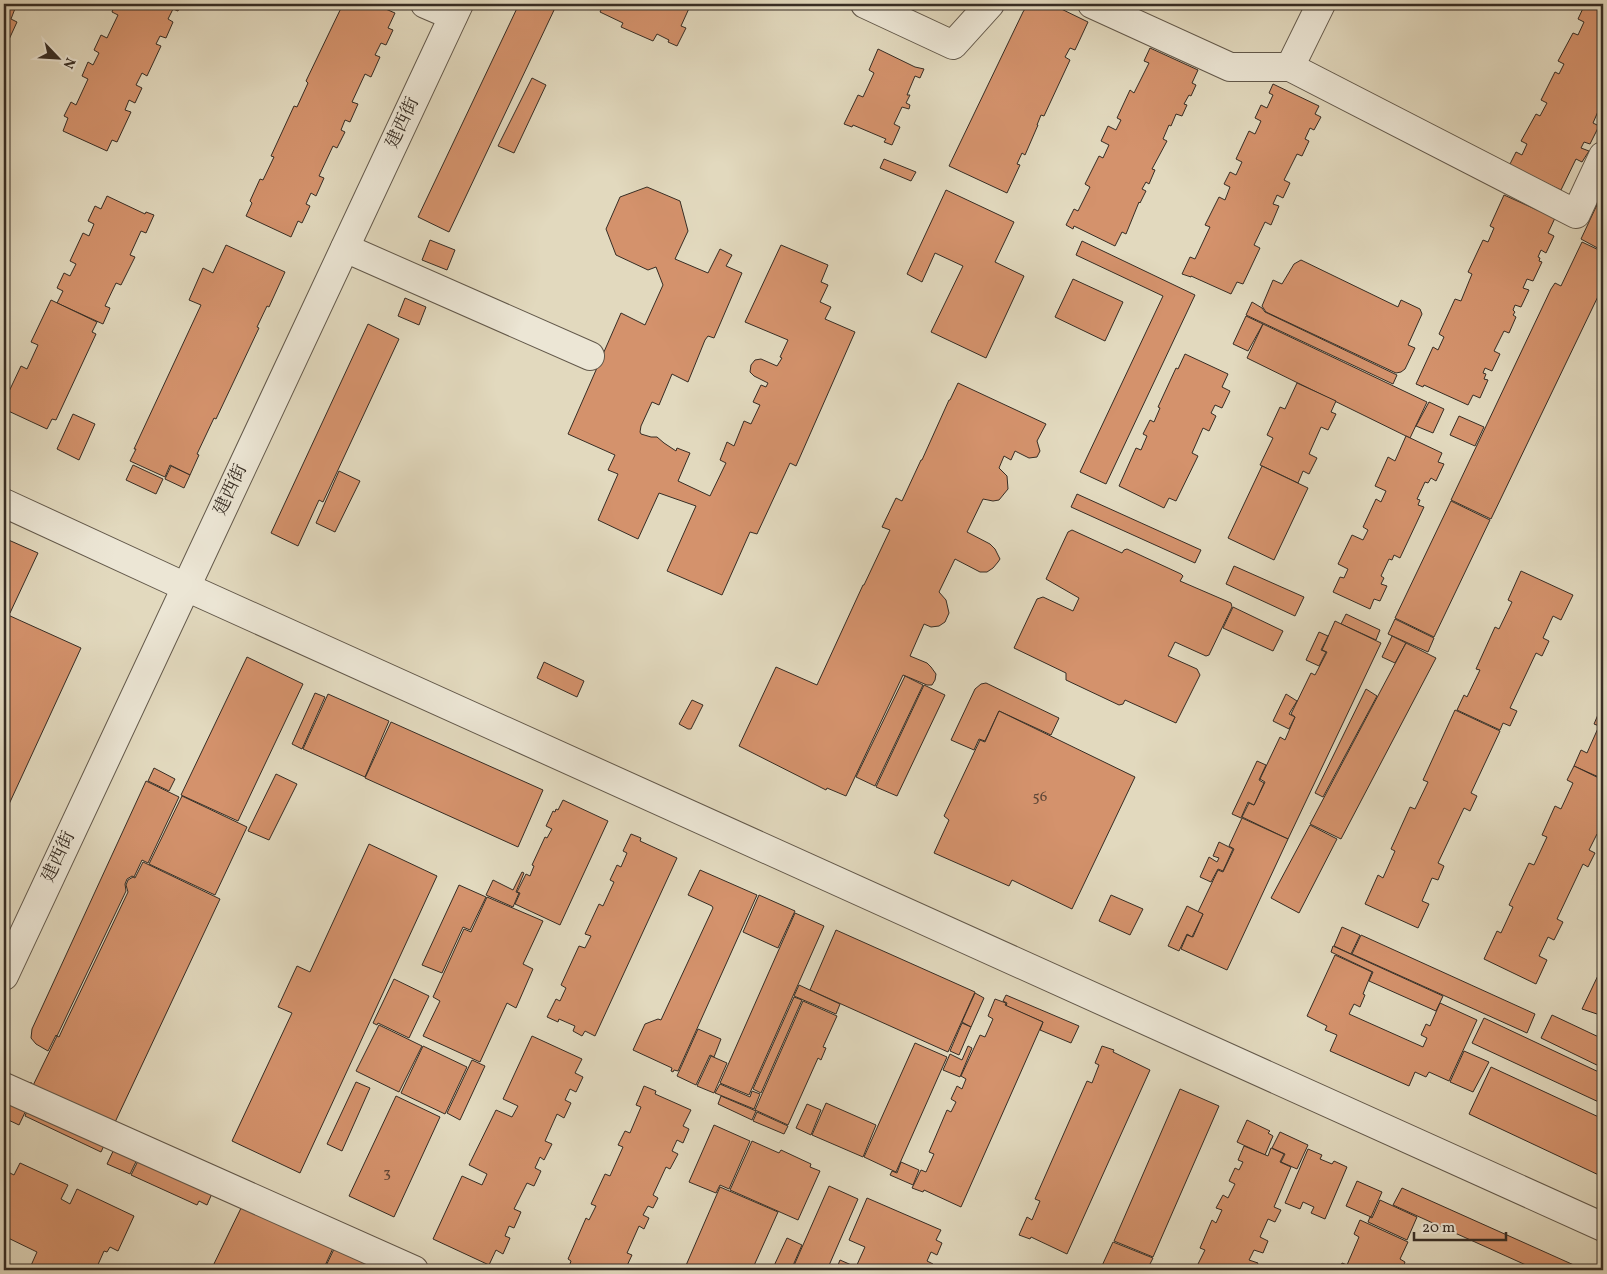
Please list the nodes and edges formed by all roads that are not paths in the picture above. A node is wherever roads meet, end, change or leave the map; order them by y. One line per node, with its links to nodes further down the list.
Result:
1 (425, 4): 6 (street)
2 (864, 4): 3 (street)
3 (990, 4)
4 (1092, 4): 7 (street)
5 (1320, 4): 7 (street)
6 (456, 10): 9 (street, 建西街)
7 (1290, 67): 8 (street)
8 (1603, 156)
9 (344, 248): 10 (street); 12 (street, 建西街)
10 (590, 356)
11 (4, 502): 12 (street)
12 (186, 587): 13 (street, 建西街); 15 (street)
13 (4, 976)
14 (4, 1087): 16 (street)
15 (1603, 1227)
16 (414, 1270)

